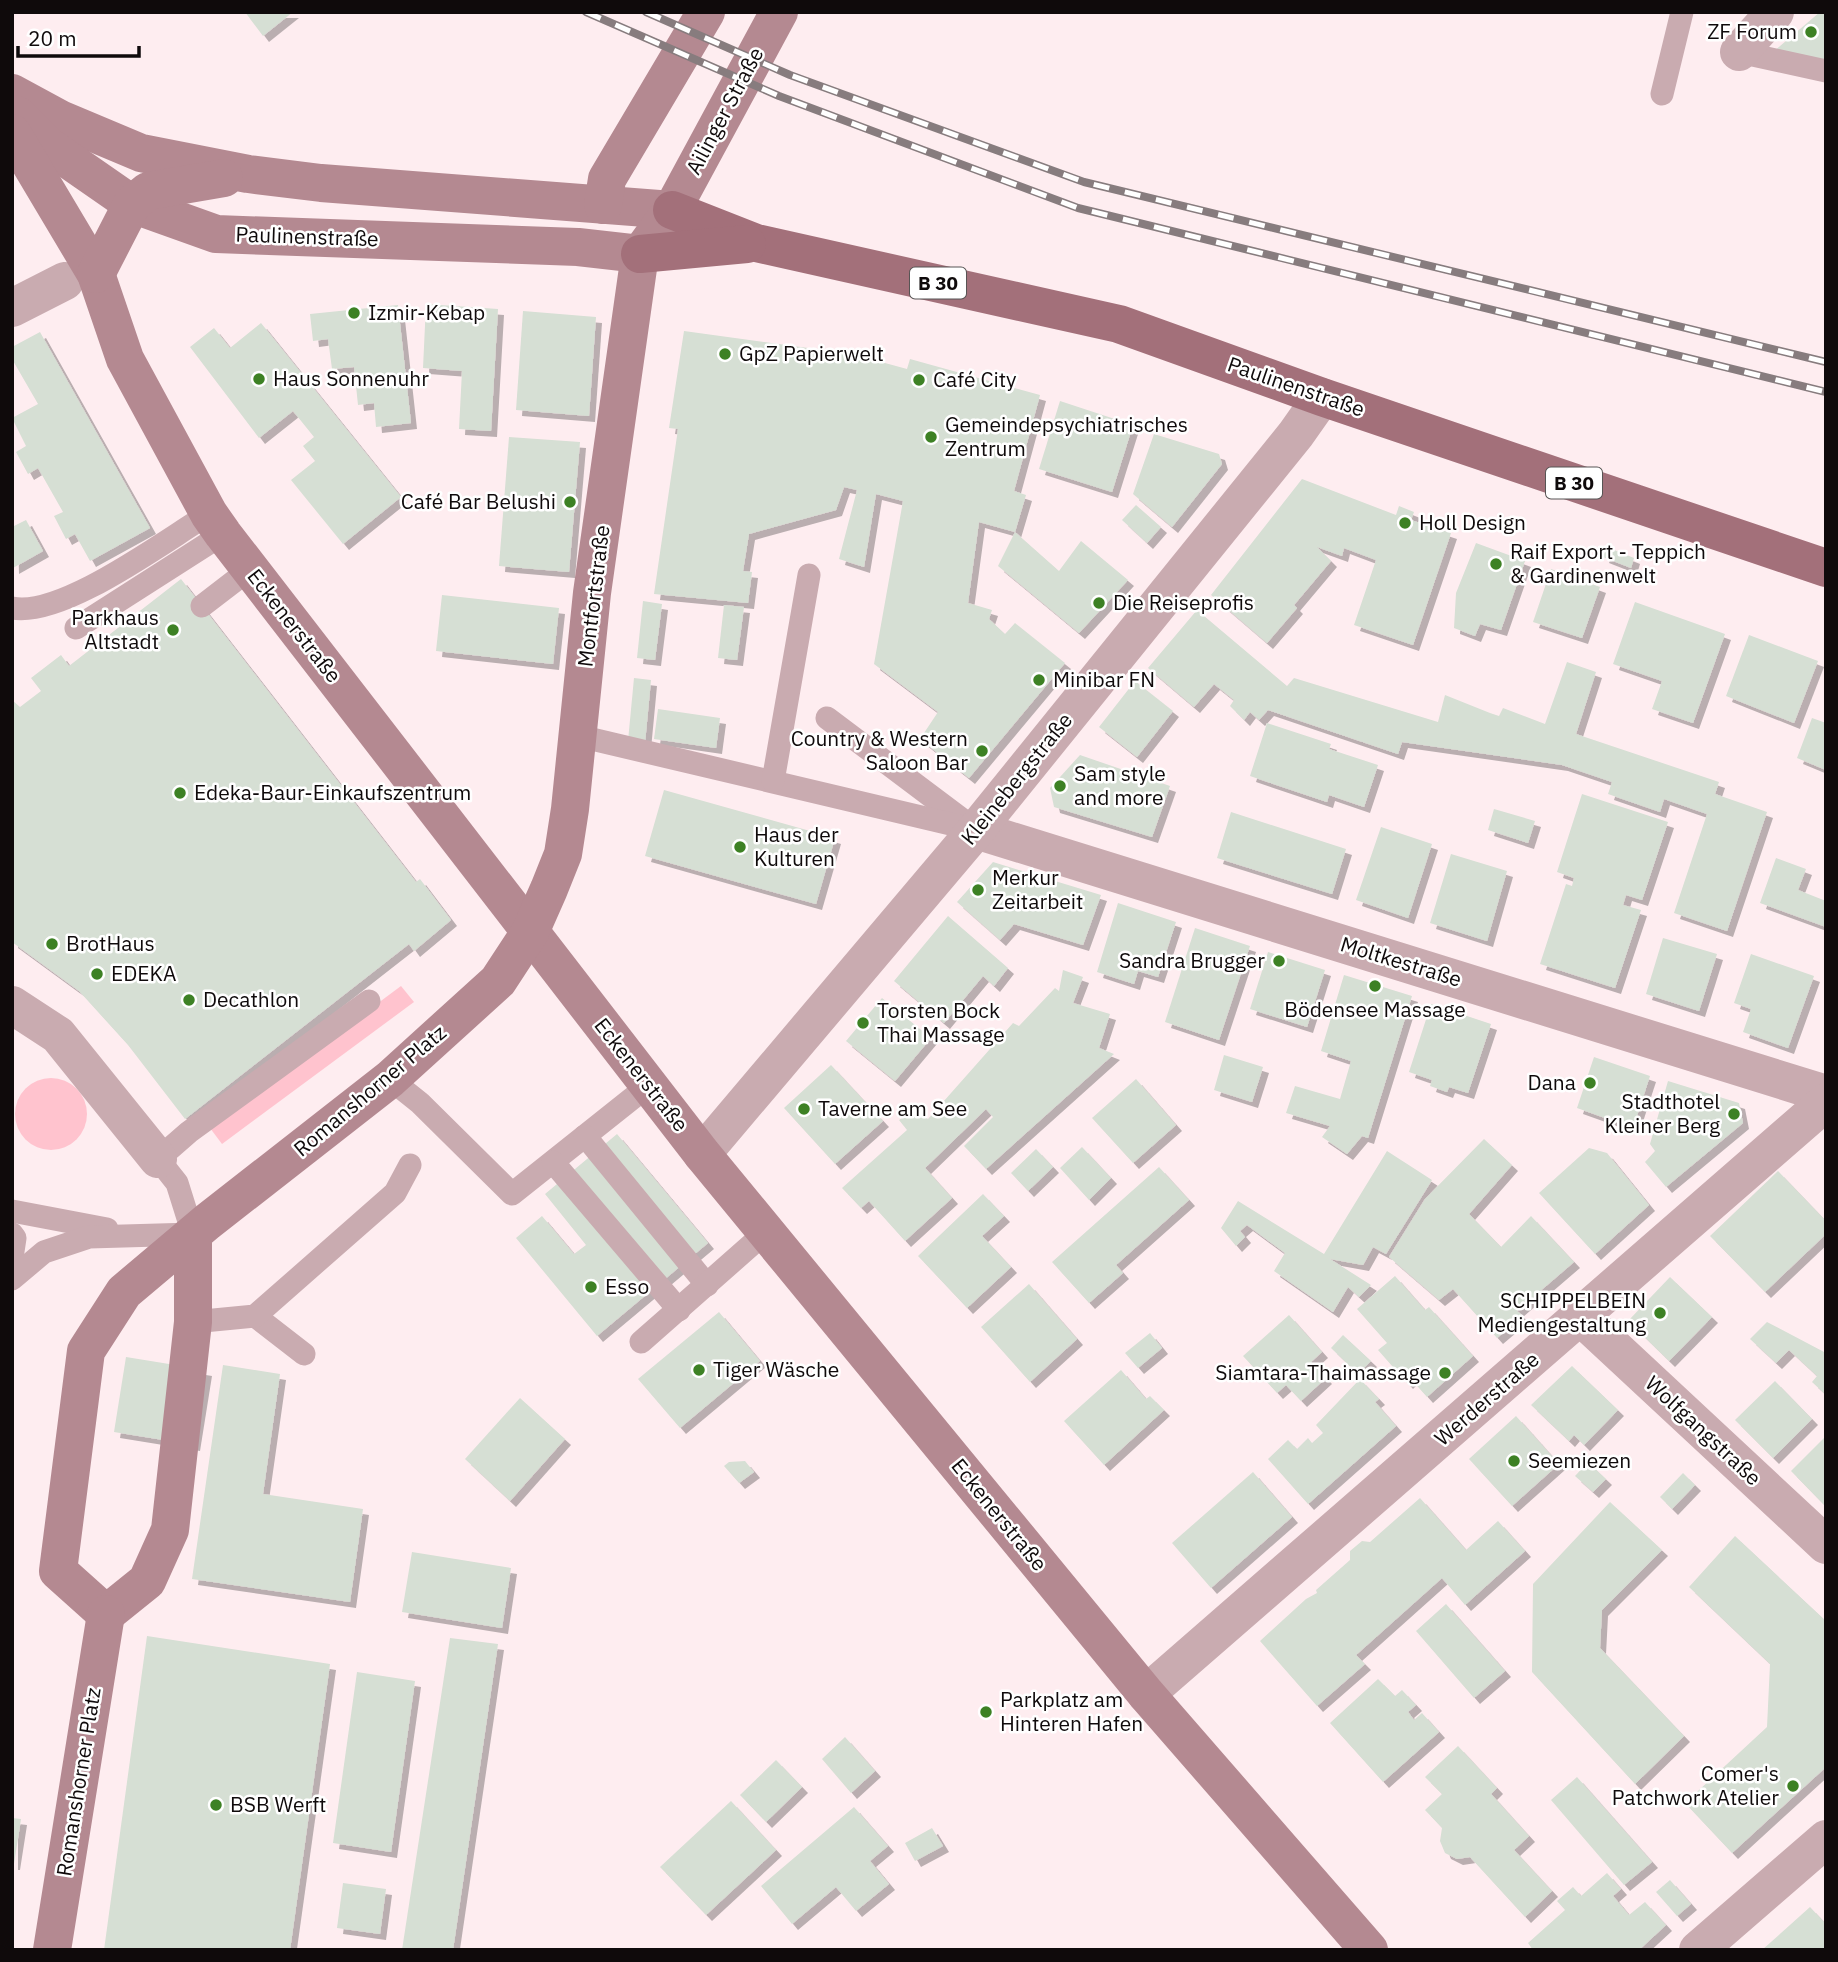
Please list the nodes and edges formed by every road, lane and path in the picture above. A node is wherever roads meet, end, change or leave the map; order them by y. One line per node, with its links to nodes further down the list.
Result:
1 (706, 12): 13 (main road)
2 (779, 12): 14 (main road, Ailinger Straße)
3 (1682, 12): 8 (lane)
4 (1775, 12): 5 (street)
5 (1739, 52): 6 (lane)
6 (1826, 71)
7 (12, 93): 11 (main road, Paulinenstraße)
8 (1662, 94)
9 (12, 110): 12 (main road, Paulinenstraße)
10 (12, 133): 17 (main road, Eckenerstraße)
11 (248, 174): 12 (main road, B 30); 13 (main road, Paulinenstraße / B 30)
12 (132, 204): 16 (main road, Paulinenstraße); 17 (main road)
13 (603, 205): 14 (main road, Paulinenstraße / B 30); 16 (main road)
14 (672, 210): 15 (main road, Paulinenstraße / B 30); 16 (main road)
15 (756, 243): 16 (main road, Paulinenstraße / B 30); 19 (main road, Paulinenstraße / B 30)
16 (640, 254): 28 (main road, Montfortstraße)
17 (81, 277): 18 (street); 20 (main road, Eckenerstraße)
18 (12, 308)
19 (1322, 397): 21 (main road, Paulinenstraße / B 30); 30 (street, Kleinebergstraße)
20 (216, 524): 22 (main road, Eckenerstraße); 25 (lane); 26 (lane)
21 (1826, 568)
22 (250, 569): 24 (lane); 31 (main road, Eckenerstraße)
23 (810, 575): 29 (lane)
24 (202, 606)
25 (12, 608)
26 (76, 628)
27 (827, 718): 30 (lane)
28 (579, 736): 29 (lane); 31 (main road, Montfortstraße)
29 (773, 782): 30 (lane)
30 (976, 830): 36 (street, Moltkestraße); 39 (street, Kleinebergstraße)
31 (530, 932): 34 (main road, Romanshorner Platz); 35 (main road, Eckenerstraße)
32 (369, 1001): 40 (lane)
33 (12, 1005): 40 (street)
34 (390, 1079): 41 (lane); 46 (main road, Romanshorner Platz)
35 (649, 1085): 38 (lane); 39 (main road, Eckenerstraße)
36 (1826, 1094)
37 (1826, 1102): 53 (street, Werderstraße)
38 (585, 1136): 41 (lane); 50 (lane)
39 (702, 1154): 44 (main road, Eckenerstraße)
40 (158, 1159): 46 (lane)
41 (553, 1162): 51 (lane)
42 (410, 1165): 52 (lane)
43 (12, 1211): 47 (lane)
44 (766, 1232): 50 (lane); 59 (main road, Eckenerstraße)
45 (12, 1234): 48 (lane)
46 (193, 1234): 47 (lane); 54 (main road); 58 (main road, Romanshorner Platz)
47 (141, 1236): 49 (lane)
48 (12, 1258)
49 (12, 1279)
50 (707, 1285): 51 (lane)
51 (679, 1310): 55 (lane)
52 (255, 1316): 54 (lane); 56 (lane)
53 (1581, 1317): 57 (street, Wolfgangstraße); 59 (street, Werderstraße)
54 (193, 1322): 58 (main road)
55 (641, 1342)
56 (304, 1354)
57 (1826, 1545)
58 (106, 1614): 62 (main road, Romanshorner Platz)
59 (1146, 1694): 61 (main road, Eckenerstraße)
60 (1826, 1839): 63 (street)
61 (1358, 1946)
62 (52, 1950)
63 (1698, 1950)

